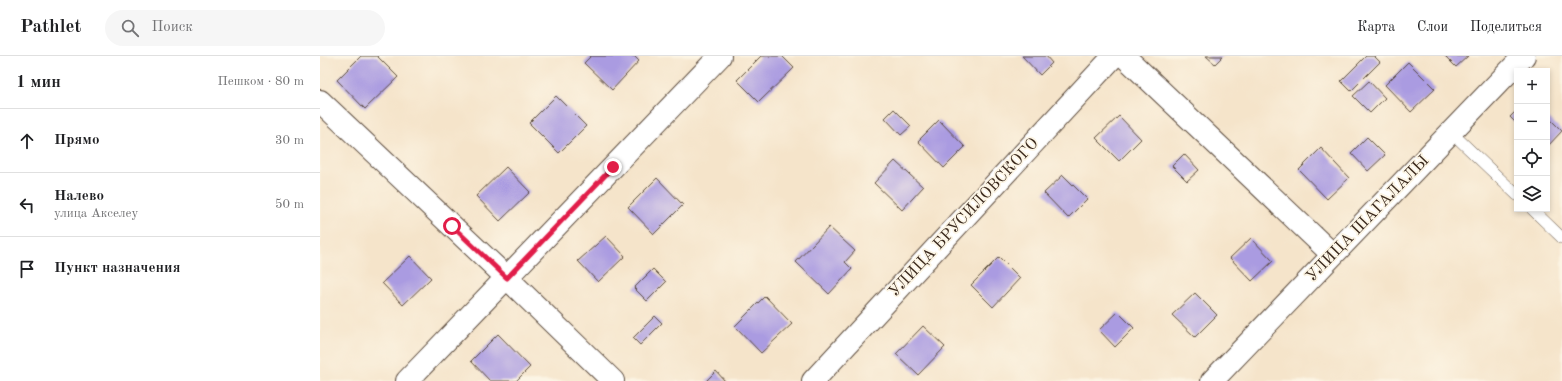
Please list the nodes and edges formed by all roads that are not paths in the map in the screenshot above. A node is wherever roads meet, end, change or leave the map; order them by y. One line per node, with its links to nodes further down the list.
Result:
1 (720, 56): 11 (street)
2 (1114, 56): 14 (street, УЛИЦА БРУСИЛОВСКОГО)
3 (1124, 56): 10 (street)
4 (1524, 56): 6 (street, УЛИЦА ШАГАЛАЛЫ)
5 (320, 101): 11 (street)
6 (1451, 132): 7 (lane); 10 (street, УЛИЦА ШАГАЛАЛЫ)
7 (1514, 192)
8 (1535, 212): 9 (lane)
9 (1562, 238)
10 (1333, 256): 15 (street, УЛИЦА ШАГАЛАЛЫ)
11 (507, 278): 12 (street); 13 (street)
12 (407, 381)
13 (613, 381)
14 (813, 381)
15 (1212, 381)

